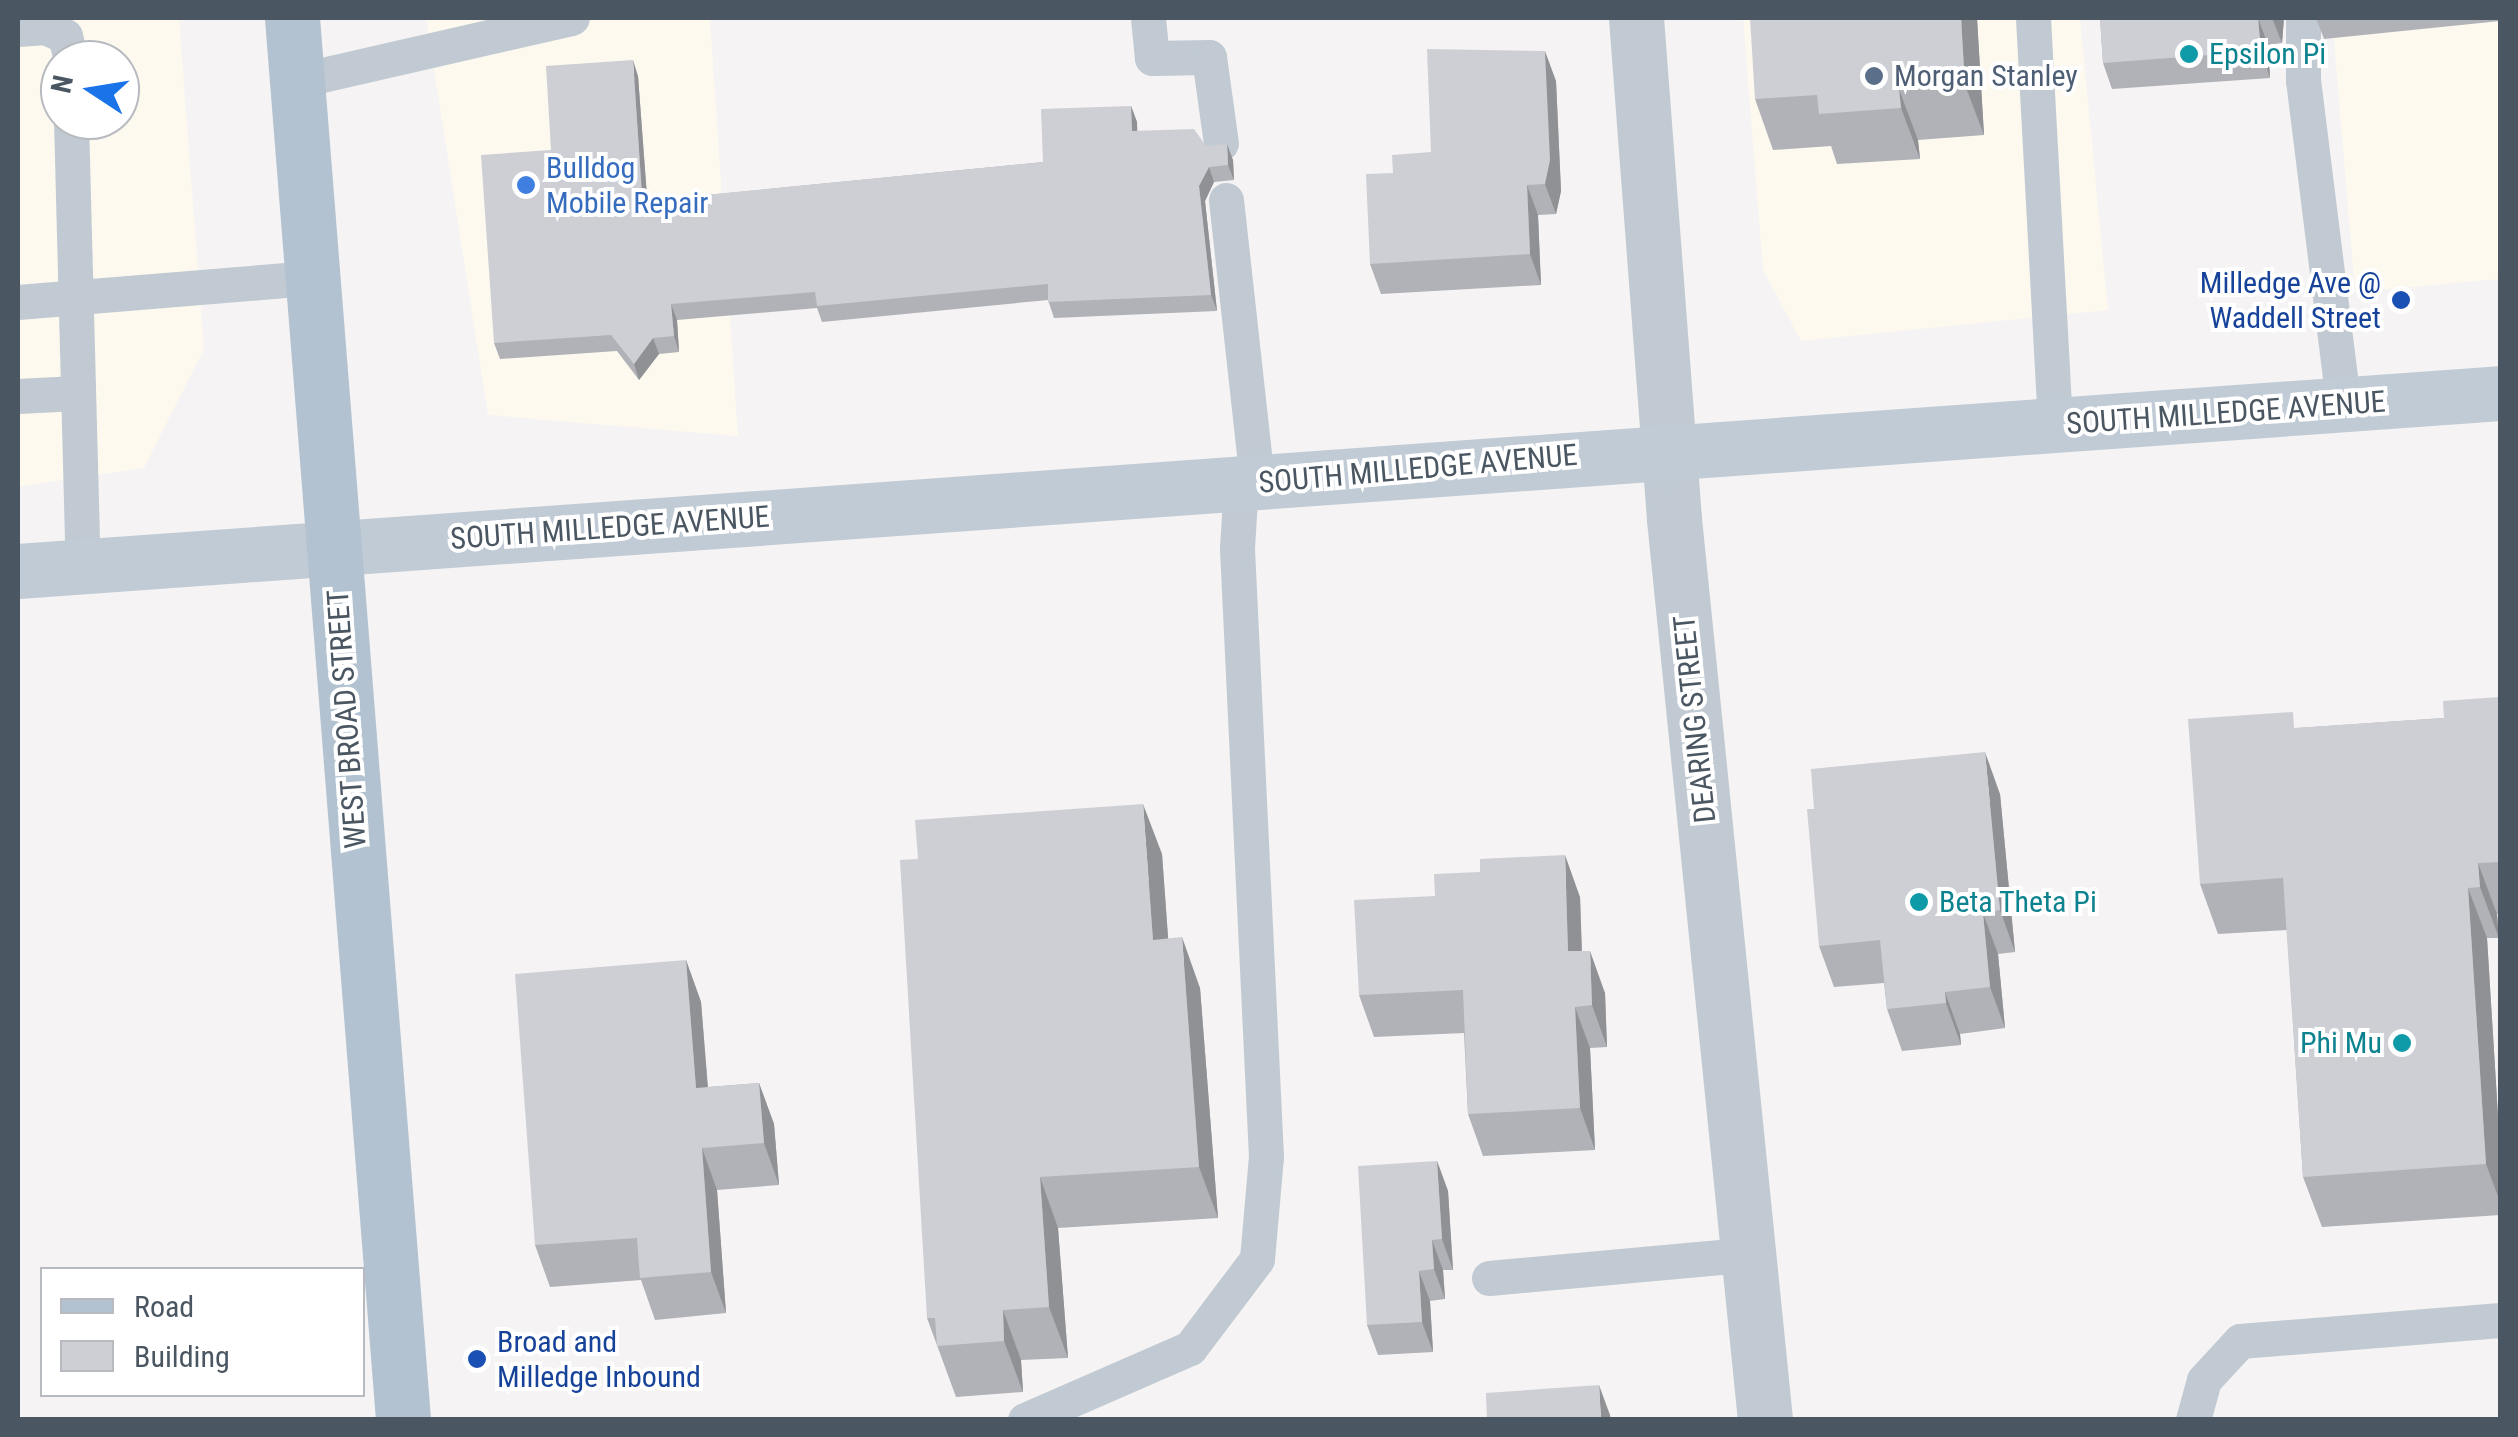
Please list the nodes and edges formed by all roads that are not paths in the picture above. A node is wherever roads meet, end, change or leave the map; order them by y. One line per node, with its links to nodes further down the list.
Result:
1 (292, 18): 9 (main road, WEST BROAD STREET)
2 (572, 18): 9 (lane)
3 (1148, 18): 11 (lane)
4 (1636, 18): 21 (street, DEARING STREET)
5 (2033, 18): 20 (lane)
6 (2303, 18): 19 (lane)
7 (18, 29): 8 (lane)
8 (67, 40)
9 (296, 81): 13 (main road, WEST BROAD STREET)
10 (71, 140): 14 (lane)
11 (1221, 143)
12 (1226, 200): 22 (lane)
13 (311, 278): 14 (lane); 23 (main road, WEST BROAD STREET)
14 (72, 296): 15 (lane); 16 (lane)
15 (18, 302)
16 (76, 392): 18 (lane); 24 (lane)
17 (2500, 393): 19 (main road, SOUTH MILLEDGE AVENUE)
18 (18, 396)
19 (2343, 403): 20 (main road, SOUTH MILLEDGE AVENUE)
20 (2055, 426): 21 (main road, SOUTH MILLEDGE AVENUE)
21 (1668, 449): 22 (main road, SOUTH MILLEDGE AVENUE); 26 (street, DEARING STREET)
22 (1249, 483): 23 (main road, SOUTH MILLEDGE AVENUE); 30 (lane)
23 (335, 547): 24 (main road, SOUTH MILLEDGE AVENUE); 29 (main road, WEST BROAD STREET)
24 (83, 565): 25 (main road, SOUTH MILLEDGE AVENUE)
25 (18, 570)
26 (1753, 1254): 27 (lane); 31 (street, DEARING STREET)
27 (1489, 1278)
28 (2500, 1320): 32 (lane)
29 (403, 1420)
30 (1025, 1420)
31 (1765, 1420)
32 (2193, 1420)

